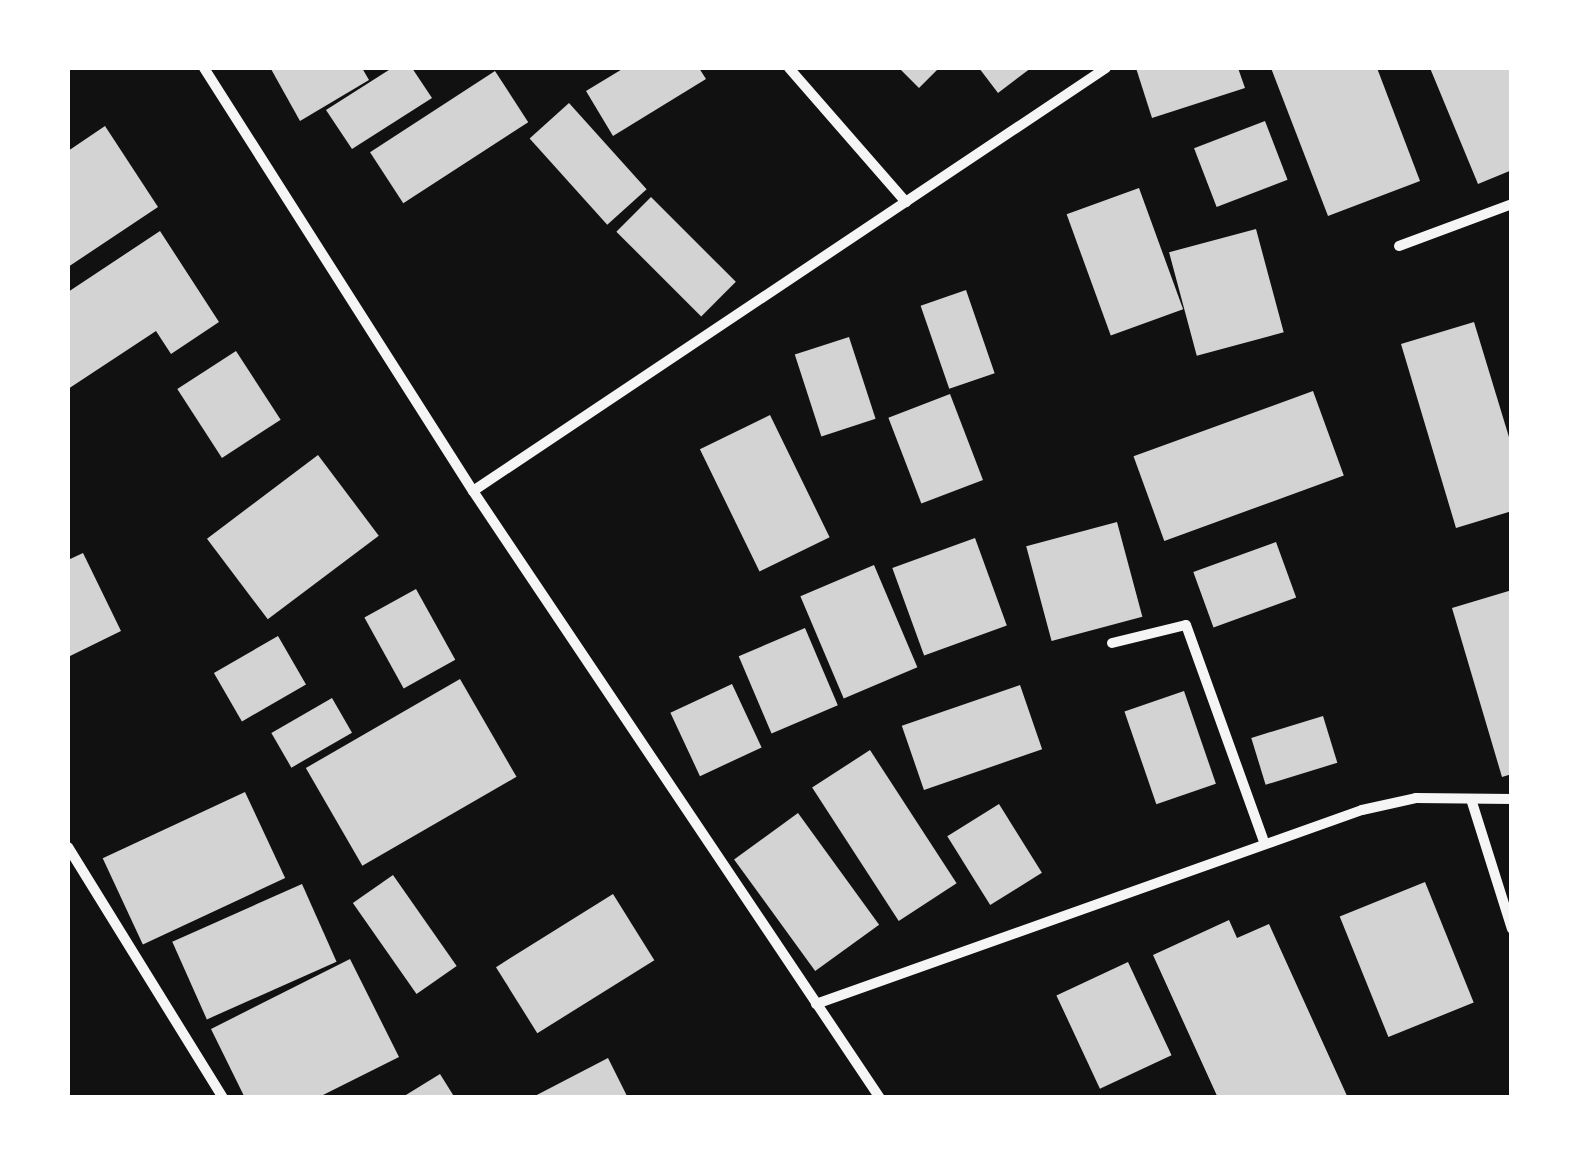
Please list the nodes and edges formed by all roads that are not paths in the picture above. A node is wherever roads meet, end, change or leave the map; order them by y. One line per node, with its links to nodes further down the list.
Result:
1 (204, 68): 7 (street)
2 (789, 68): 4 (street)
3 (1106, 68): 4 (street)
4 (906, 202): 7 (street)
5 (1512, 204): 6 (street)
6 (1400, 246)
7 (473, 491): 14 (street)
8 (1112, 643): 11 (street)
9 (1471, 799): 10 (street); 11 (street); 13 (street)
10 (1512, 799)
11 (1264, 842): 14 (street)
12 (68, 848): 15 (street)
13 (1512, 929)
14 (816, 1004): 16 (street)
15 (223, 1098)
16 (880, 1098)

